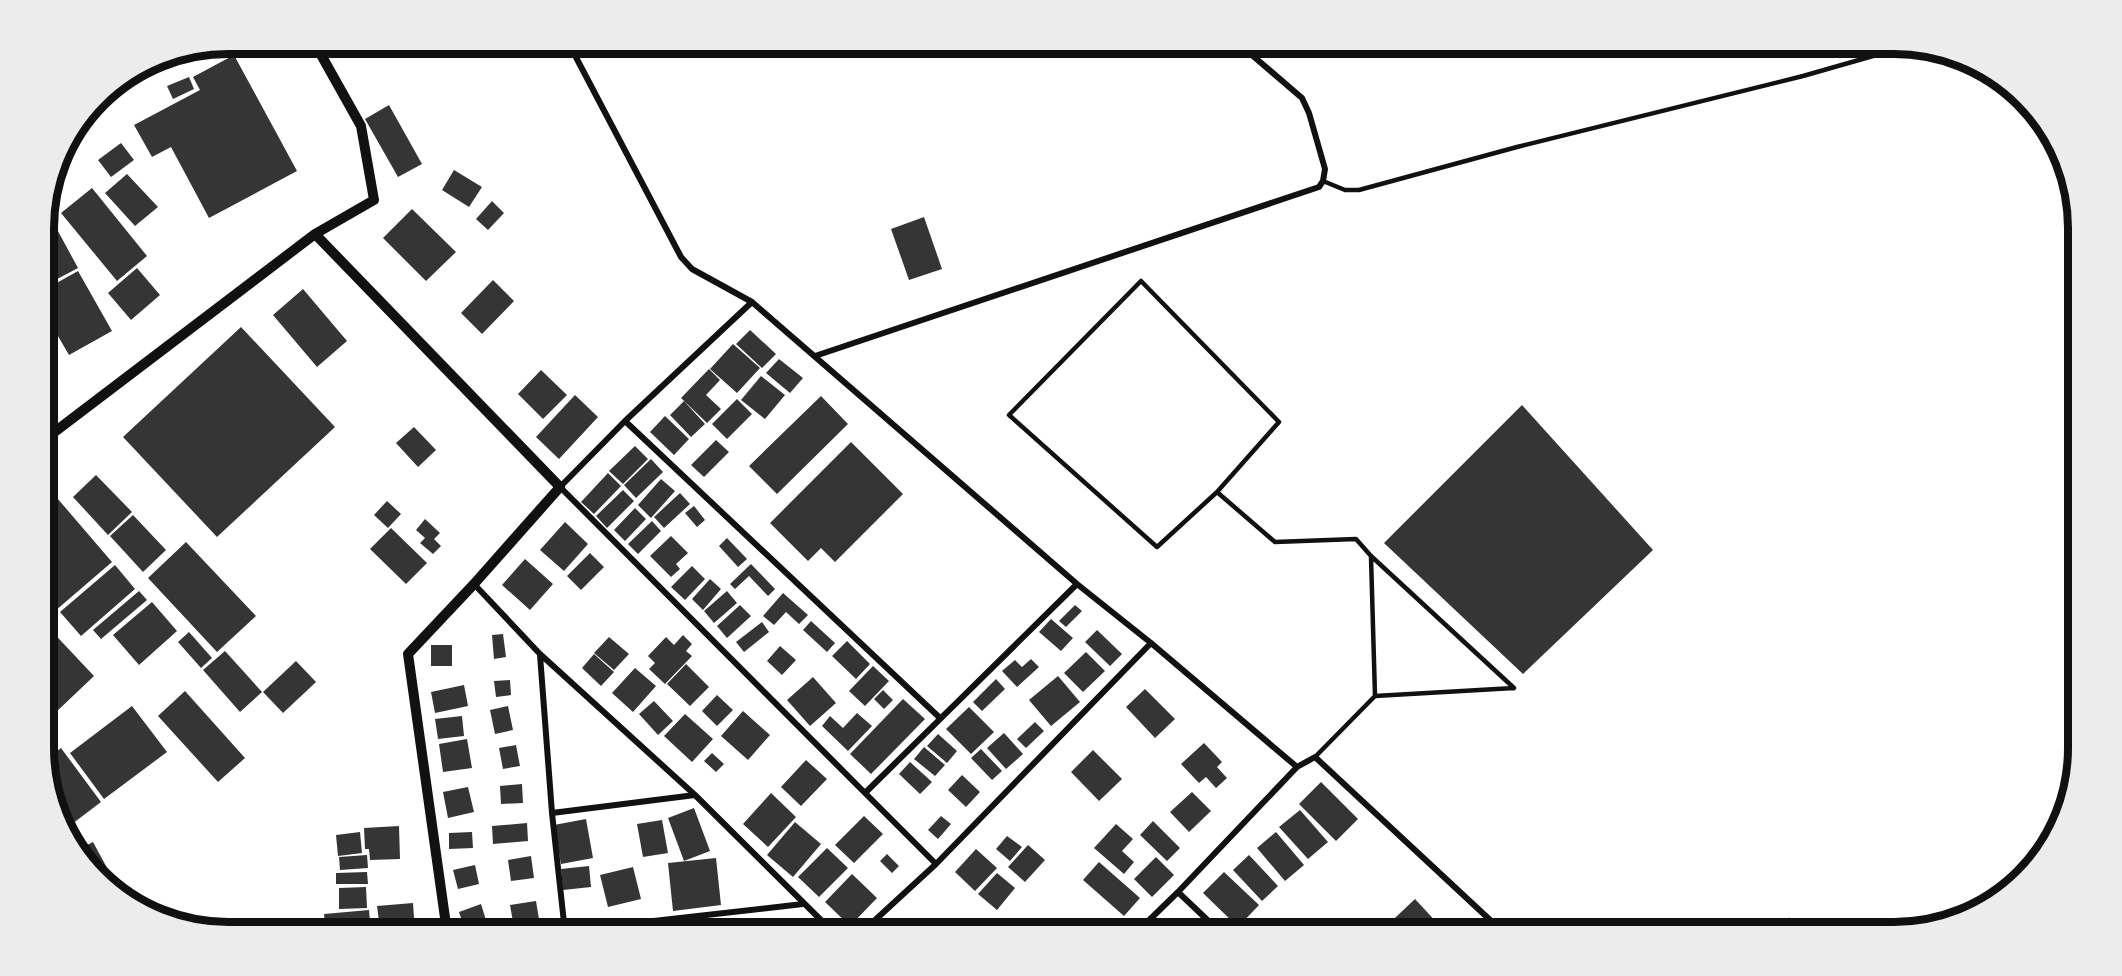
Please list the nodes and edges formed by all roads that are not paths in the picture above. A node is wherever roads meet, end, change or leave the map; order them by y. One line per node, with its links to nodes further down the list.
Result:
1 (321, 54): 6 (street)
2 (574, 54): 7 (street)
3 (1251, 54): 5 (street)
4 (1880, 54): 5 (lane)
5 (1323, 181): 8 (street)
6 (315, 234): 10 (street); 11 (street)
7 (752, 302): 8 (street); 9 (street)
8 (815, 356): 15 (street)
9 (625, 421): 11 (street); 19 (street)
10 (54, 432)
11 (560, 487): 14 (street); 22 (street)
12 (1217, 492): 12 (lane); 13 (lane)
13 (1371, 556): 18 (lane); 18 (lane)
14 (474, 584): 17 (street); 28 (street)
15 (1077, 584): 16 (street); 19 (street)
16 (1151, 643): 21 (street); 25 (street)
17 (540, 654): 23 (street); 24 (street)
18 (1375, 696): 20 (lane)
19 (940, 718): 22 (street)
20 (1314, 757): 21 (street); 35 (street)
21 (1297, 767): 26 (street)
22 (865, 793): 25 (street)
23 (695, 795): 24 (street); 27 (street)
24 (552, 813): 29 (street)
25 (936, 864): 32 (street)
26 (1178, 892): 33 (street); 34 (street)
27 (803, 904): 30 (street); 31 (street)
28 (446, 922)
29 (564, 922)
30 (650, 922)
31 (822, 922)
32 (873, 922)
33 (1147, 922)
34 (1210, 922)
35 (1492, 922)

